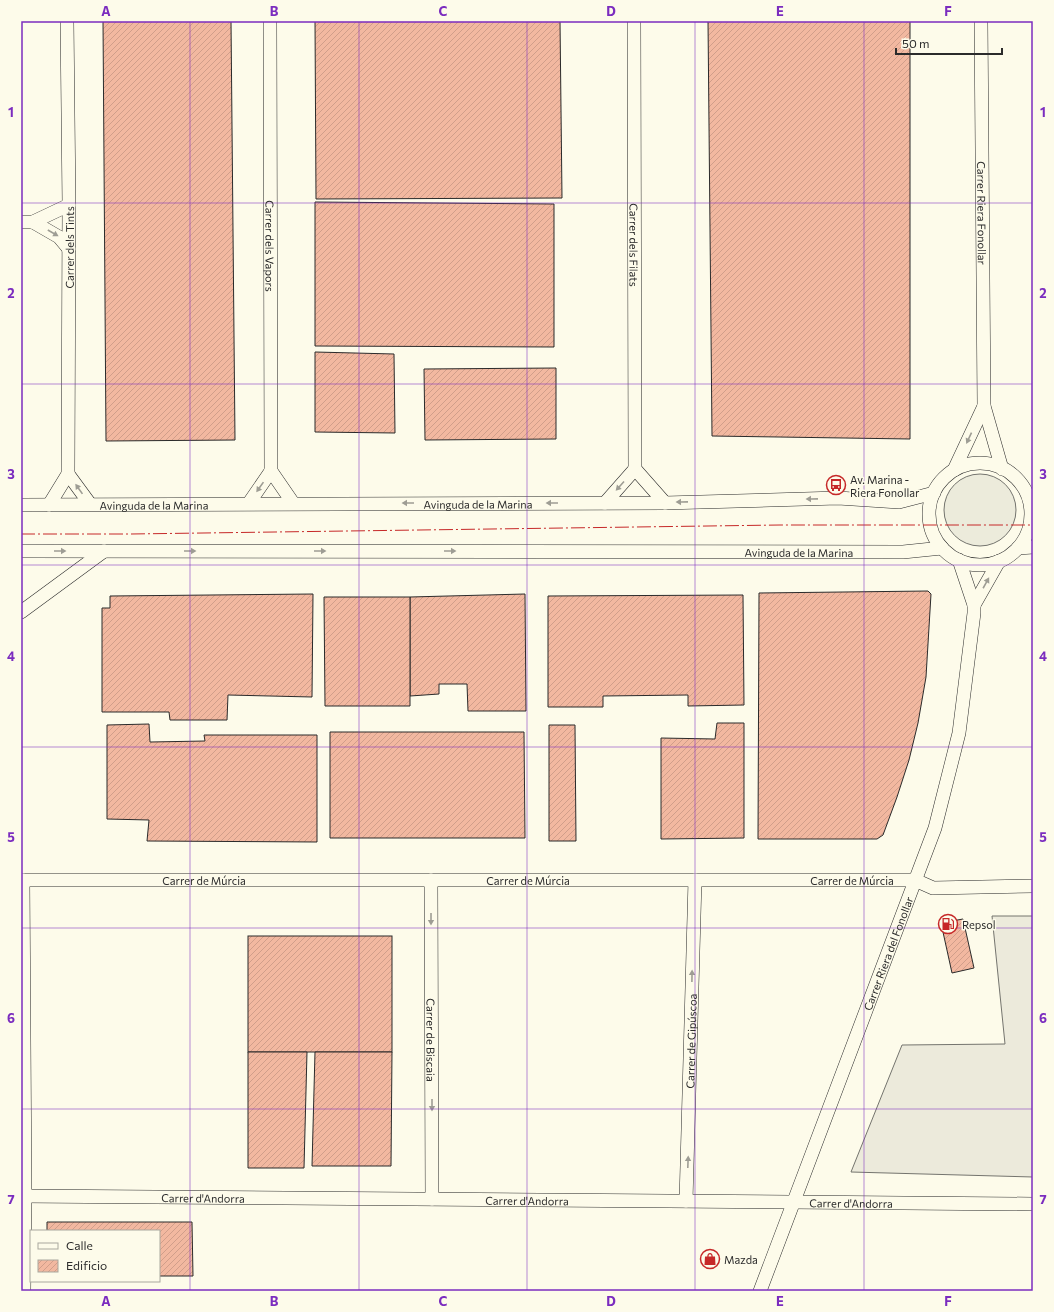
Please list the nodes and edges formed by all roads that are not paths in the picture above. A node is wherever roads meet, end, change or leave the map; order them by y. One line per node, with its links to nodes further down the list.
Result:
1 (67, 21): 5 (street, Carrer dels Tints)
2 (270, 21): 12 (street, Carrer dels Vapors)
3 (634, 21): 9 (street, Carrer dels Filats)
4 (981, 21): 8 (street, Carrer Riera Fonollar)
5 (69, 205): 6 (street); 7 (street, Carrer dels Tints)
6 (27, 222): 7 (street, one-way to 7)
7 (69, 248): 13 (street, Carrer dels Tints)
8 (984, 406): 10 (street, Carrer Riera Fonollar); 11 (street, Carrer Riera Fonollar, one-way to 11)
9 (635, 469): 16 (street); 19 (street, one-way to 19)
10 (1002, 469): 11 (street); 15 (street)
11 (954, 470): 14 (street)
12 (271, 471): 17 (street, one-way to 17); 18 (street)
13 (68, 474): 20 (street, one-way to 13); 22 (street, Carrer dels Tints)
14 (934, 493): 16 (street, Avinguda de la Marina, one-way to 16); 24 (street)
15 (1030, 497): 25 (street)
16 (664, 502): 19 (street, Avinguda de la Marina)
17 (249, 503): 18 (street, Avinguda de la Marina); 20 (street, Avinguda de la Marina)
18 (293, 503): 19 (street, Avinguda de la Marina, one-way to 18)
19 (605, 503)
20 (90, 504): 22 (street, Avinguda de la Marina)
21 (21, 505): 22 (street, Avinguda de la Marina)
22 (50, 505)
23 (1033, 547): 25 (street)
24 (942, 548): 27 (street, Avinguda de la Marina, one-way to 24); 28 (street)
25 (1018, 548): 29 (street)
26 (21, 551): 27 (street, Avinguda de la Marina, one-way to 27)
27 (104, 551): 31 (street)
28 (959, 560): 29 (street); 30 (street)
29 (998, 562): 30 (street, one-way to 29)
30 (974, 605): 35 (street, Carrer Riera del Fonollar)
31 (21, 612)
32 (22, 880): 33 (street, Carrer de Múrcia); 37 (street)
33 (430, 880): 34 (street, Carrer de Múrcia); 39 (street, Carrer de Biscaia, one-way to 39)
34 (695, 880): 35 (street, Carrer de Múrcia); 40 (street, Carrer de Gipúscoa, one-way to 34)
35 (915, 880): 36 (street, Carrer de Múrcia); 41 (street, Carrer Riera del Fonollar)
36 (1033, 886)
37 (23, 1147): 38 (street)
38 (23, 1196): 39 (street, Carrer d'Andorra); 43 (street)
39 (432, 1199): 40 (street, Carrer d'Andorra)
40 (686, 1201): 41 (street, Carrer d'Andorra)
41 (794, 1202): 42 (street, Carrer d'Andorra); 44 (street, Carrer Riera del Fonollar)
42 (1033, 1204)
43 (24, 1291)
44 (760, 1291)

